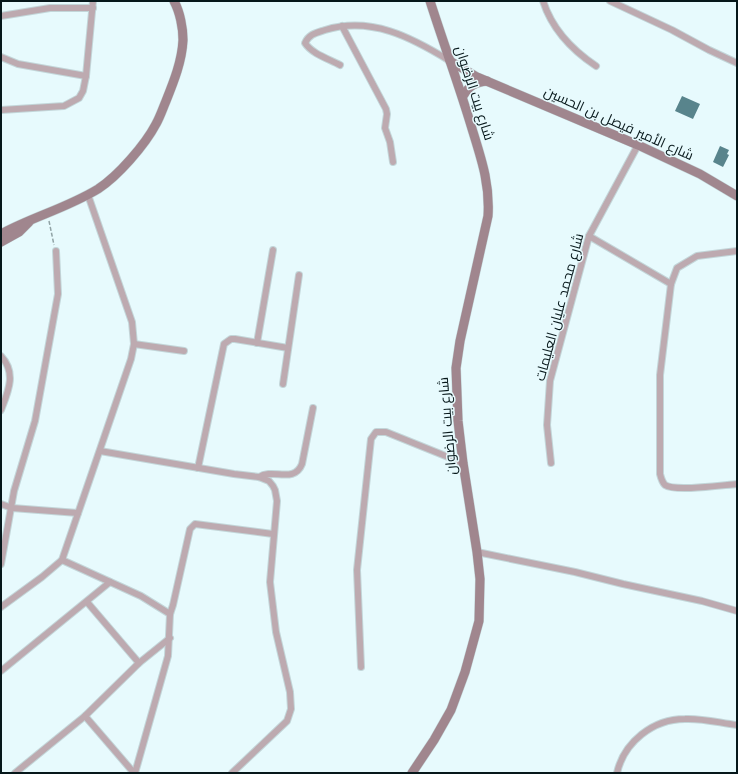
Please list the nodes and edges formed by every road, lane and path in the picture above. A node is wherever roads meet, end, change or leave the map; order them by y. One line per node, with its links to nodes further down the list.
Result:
1 (174, 1): 19 (street)
2 (430, 1): 9 (street, شارع بيت الرضوان)
3 (543, 1): 12 (street)
4 (610, 1): 10 (street)
5 (93, 4): 6 (street); 13 (street)
6 (1, 16)
7 (342, 26): 9 (street); 11 (street); 18 (street)
8 (1, 57): 13 (street)
9 (450, 61): 14 (street, شارع الأمير فيصل بن الحسين); 15 (street, شارع بيت الرضوان)
10 (737, 63)
11 (340, 65)
12 (596, 66)
13 (86, 76): 16 (street)
14 (487, 81): 15 (street); 17 (street, شارع الأمير فيصل بن الحسين)
15 (463, 96): 40 (street, شارع بيت الرضوان)
16 (1, 110)
17 (638, 145): 20 (street, شارع الأمير فيصل بن الحسين); 24 (street, شارع محمد عليان العليمات)
18 (393, 162)
19 (88, 194): 21 (street); 32 (street)
20 (737, 196)
21 (47, 214): 22 (street); 27 (path)
22 (30, 222): 23 (street); 25 (street)
23 (1, 234)
24 (589, 236): 30 (street); 41 (street, شارع محمد عليان العليمات)
25 (1, 242)
26 (273, 250): 31 (street)
27 (56, 251): 46 (street)
28 (737, 251): 30 (street)
29 (300, 275): 33 (street)
30 (671, 284): 44 (street)
31 (257, 343): 33 (street); 42 (street)
32 (134, 344): 34 (street); 39 (street)
33 (288, 348): 36 (street)
34 (184, 351)
35 (1, 356): 38 (street)
36 (283, 384)
37 (313, 408): 43 (street)
38 (1, 410)
39 (100, 451): 42 (street); 47 (street)
40 (463, 463): 49 (street, شارع بيت الرضوان); 59 (street)
41 (551, 463)
42 (198, 468): 43 (street)
43 (259, 477): 48 (street)
44 (737, 484)
45 (1, 504): 46 (street)
46 (12, 508): 47 (street); 51 (street)
47 (78, 513): 50 (street)
48 (273, 534): 56 (street); 65 (street)
49 (477, 552): 55 (street); 66 (street, شارع بيت الرضوان)
50 (62, 560): 52 (street); 54 (street)
51 (1, 564)
52 (110, 582): 53 (street); 56 (street)
53 (87, 602): 58 (street); 60 (street)
54 (1, 607)
55 (737, 611)
56 (170, 614): 57 (street)
57 (170, 638): 58 (street); 64 (street)
58 (139, 663): 61 (street)
59 (361, 666)
60 (1, 671)
61 (85, 716): 63 (street); 64 (street)
62 (737, 725): 67 (street)
63 (14, 773)
64 (134, 773)
65 (232, 773)
66 (412, 773)
67 (617, 773)

